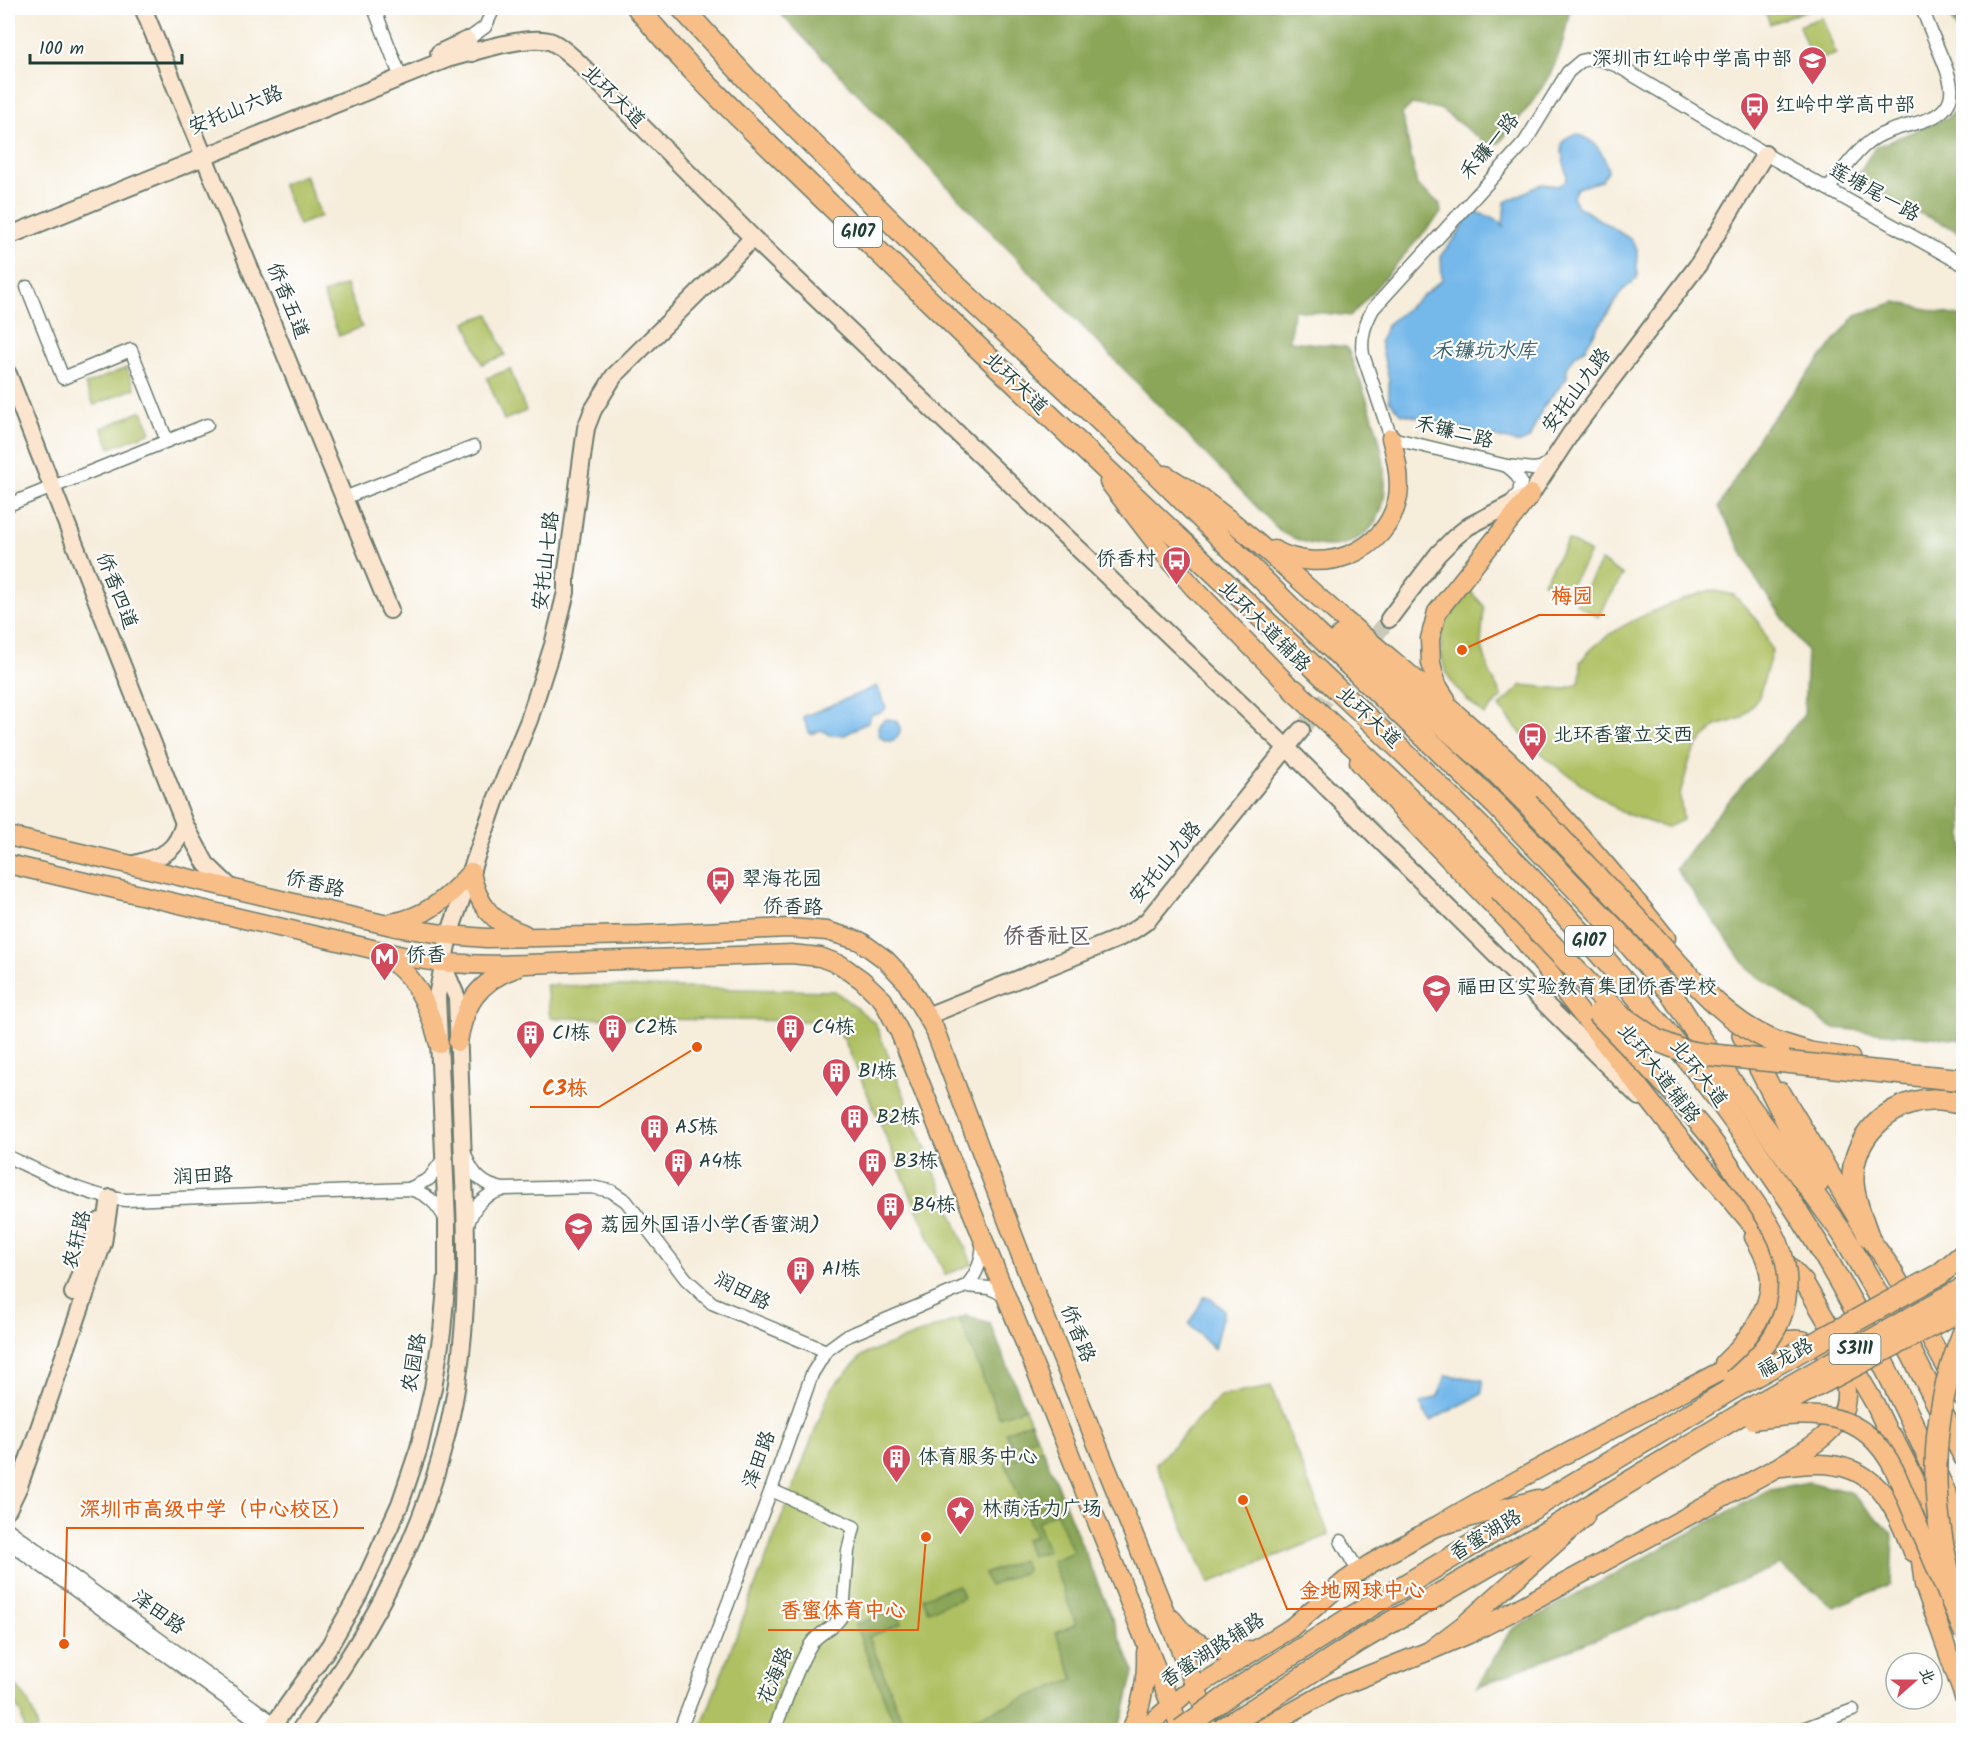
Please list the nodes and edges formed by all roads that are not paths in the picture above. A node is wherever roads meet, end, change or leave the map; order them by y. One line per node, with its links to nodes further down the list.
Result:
1 (143, 8): 10 (street, 侨香五道)
2 (374, 8): 9 (street)
3 (494, 8): 7 (street)
4 (638, 8): 23 (highway, 北环大道 / G107)
5 (682, 8): 31 (highway, 北环大道 / G107)
6 (1922, 8): 12 (street)
7 (470, 46): 8 (street, 安托山六路); 9 (street, 安托山六路); 10 (street, 安托山六路)
8 (564, 50): 15 (street, 北环大道)
9 (398, 70): 10 (street, 安托山六路)
10 (203, 152): 13 (street, 安托山六路); 14 (street, 安托山六路); 28 (street, 侨香五道)
11 (1766, 154): 12 (street, 莲塘尾一路); 20 (street, 禾镰一路); 24 (street, 安托山九路)
12 (1828, 189): 16 (street, 莲塘尾一路)
13 (8, 225)
14 (8, 236)
15 (753, 238): 37 (street, 北环大道); 42 (street, 安托山七路)
16 (1964, 265)
17 (27, 287): 21 (street)
18 (8, 374): 26 (street, 侨香四道)
19 (207, 425): 21 (street)
20 (1391, 438): 25 (street, 禾镰二路); 31 (main road)
21 (167, 441): 26 (street)
22 (474, 447): 28 (street)
23 (1084, 450): 34 (main road, 北环大道辅路); 98 (highway, 北环大道 / G107)
24 (1551, 462): 25 (street, 禾镰二路); 27 (street, 安托山九路)
25 (1507, 466): 30 (street, 禾镰二路)
26 (53, 487): 29 (street); 38 (street, 侨香四道)
27 (1531, 494): 30 (street); 35 (main road)
28 (344, 498): 32 (street, 侨香五道)
29 (8, 505)
30 (1505, 507): 33 (street)
31 (1246, 546): 35 (main road); 55 (highway, bridge); 69 (highway, 北环大道 / G107)
32 (390, 610)
33 (1389, 619)
34 (1294, 690): 45 (main road, 北环大道辅路); 56 (highway, bridge)
35 (1458, 715): 52 (main road)
36 (1301, 730): 37 (street, 安托山九路)
37 (1287, 748): 51 (street, 安托山九路); 58 (street, 北环大道)
38 (184, 823): 41 (street); 43 (street, 侨香四道)
39 (8, 836): 41 (main road, 侨香路)
40 (8, 864): 48 (main road)
41 (131, 866): 43 (main road, 侨香路)
42 (471, 872): 44 (main road); 46 (street, 安托山七路); 47 (main road)
43 (232, 889): 44 (main road, 侨香路)
44 (382, 923): 46 (main road, 侨香路)
45 (1510, 923): 58 (main road, 北环大道辅路); 83 (main road, bridge)
46 (449, 935): 47 (main road, 侨香路); 49 (street, 农园路)
47 (531, 937): 51 (main road, 侨香路)
48 (367, 948): 49 (main road); 54 (main road)
49 (443, 964): 50 (main road); 53 (street); 54 (street, 农园路)
50 (525, 964): 53 (main road); 68 (main road)
51 (927, 1016): 71 (main road, 侨香路)
52 (1743, 1035): 69 (highway); 70 (main road)
53 (458, 1042): 59 (street)
54 (439, 1044): 61 (street, 农园路)
55 (1964, 1070)
56 (1964, 1080)
57 (1964, 1104): 70 (highway)
58 (1668, 1124): 64 (main road, 北环大道辅路)
59 (463, 1145): 63 (street); 67 (street)
60 (8, 1157): 65 (street, 润田路)
61 (444, 1157): 62 (street); 66 (street, 农园路)
62 (408, 1189): 65 (street, 润田路); 66 (street, 润田路)
63 (503, 1190): 67 (street, 润田路); 81 (street, 润田路)
64 (1726, 1192): 82 (main road); 87 (main road, 北环大道辅路)
65 (110, 1198): 92 (street, 农轩路); 95 (street, 农轩路)
66 (447, 1222): 116 (street, 农园路)
67 (466, 1227): 117 (street)
68 (981, 1230): 73 (main road); 77 (street)
69 (1843, 1234): 89 (highway, 北环大道 / G107)
70 (1868, 1236): 84 (main road)
71 (1019, 1249): 73 (main road); 76 (main road, 侨香路)
72 (1964, 1254): 75 (highway)
73 (993, 1259): 79 (main road)
74 (1964, 1262): 75 (highway, 福龙路 / S3111)
75 (1940, 1274): 83 (highway, 福龙路 / S3111, bridge)
76 (1031, 1282): 79 (main road); 104 (main road, 侨香路)
77 (966, 1286): 79 (street); 81 (street, 泽田路)
78 (1963, 1296): 85 (highway, 福龙路 / S3111, bridge)
79 (1008, 1297): 107 (main road)
80 (1964, 1331): 105 (highway, bridge)
81 (826, 1351): 94 (street, 泽田路)
82 (1711, 1376): 90 (main road); 96 (main road)
83 (1734, 1383): 86 (highway, 福龙路)
84 (1964, 1399)
85 (1751, 1415): 88 (highway, 福龙路); 106 (main road, bridge)
86 (1674, 1424): 93 (highway, 香蜜湖路)
87 (1892, 1438): 102 (highway); 103 (main road, 北环大道辅路)
88 (1688, 1445): 91 (highway, 香蜜湖路)
89 (1964, 1456)
90 (1776, 1468): 103 (main road); 109 (main road)
91 (1644, 1473): 109 (main road); 124 (highway, 香蜜湖路, bridge)
92 (8, 1484)
93 (1565, 1488): 96 (main road, 香蜜湖路辅路); 122 (highway, 香蜜湖路, bridge)
94 (771, 1490): 118 (street, 泽田路); 119 (street, 花海路)
95 (8, 1509)
96 (1435, 1527): 101 (main road, 香蜜湖路辅路)
97 (8, 1529): 116 (street, 泽田路)
98 (1964, 1534)
99 (1341, 1541): 101 (street)
100 (8, 1542): 116 (street, 泽田路)
101 (1358, 1571): 108 (main road, 香蜜湖路辅路)
102 (1964, 1579)
103 (1924, 1585): 112 (main road, 北环大道辅路)
104 (1159, 1599): 108 (main road); 110 (main road, 侨香路)
105 (1964, 1623)
106 (1964, 1634)
107 (1144, 1638): 113 (main road); 120 (main road)
108 (1263, 1646): 110 (main road, 香蜜湖路辅路); 115 (main road)
109 (1429, 1651): 111 (main road)
110 (1195, 1687): 113 (main road, 香蜜湖路辅路); 123 (main road, 侨香路)
111 (1316, 1697): 115 (main road); 126 (main road)
112 (1964, 1697)
113 (1171, 1705): 121 (main road, 香蜜湖路辅路); 122 (main road)
114 (1853, 1710): 127 (street)
115 (1289, 1712): 125 (main road)
116 (275, 1729)
117 (300, 1731)
118 (680, 1731)
119 (774, 1731)
120 (1131, 1731)
121 (1143, 1731)
122 (1181, 1731)
123 (1213, 1731)
124 (1221, 1731)
125 (1260, 1731)
126 (1282, 1731)
127 (1800, 1731)

